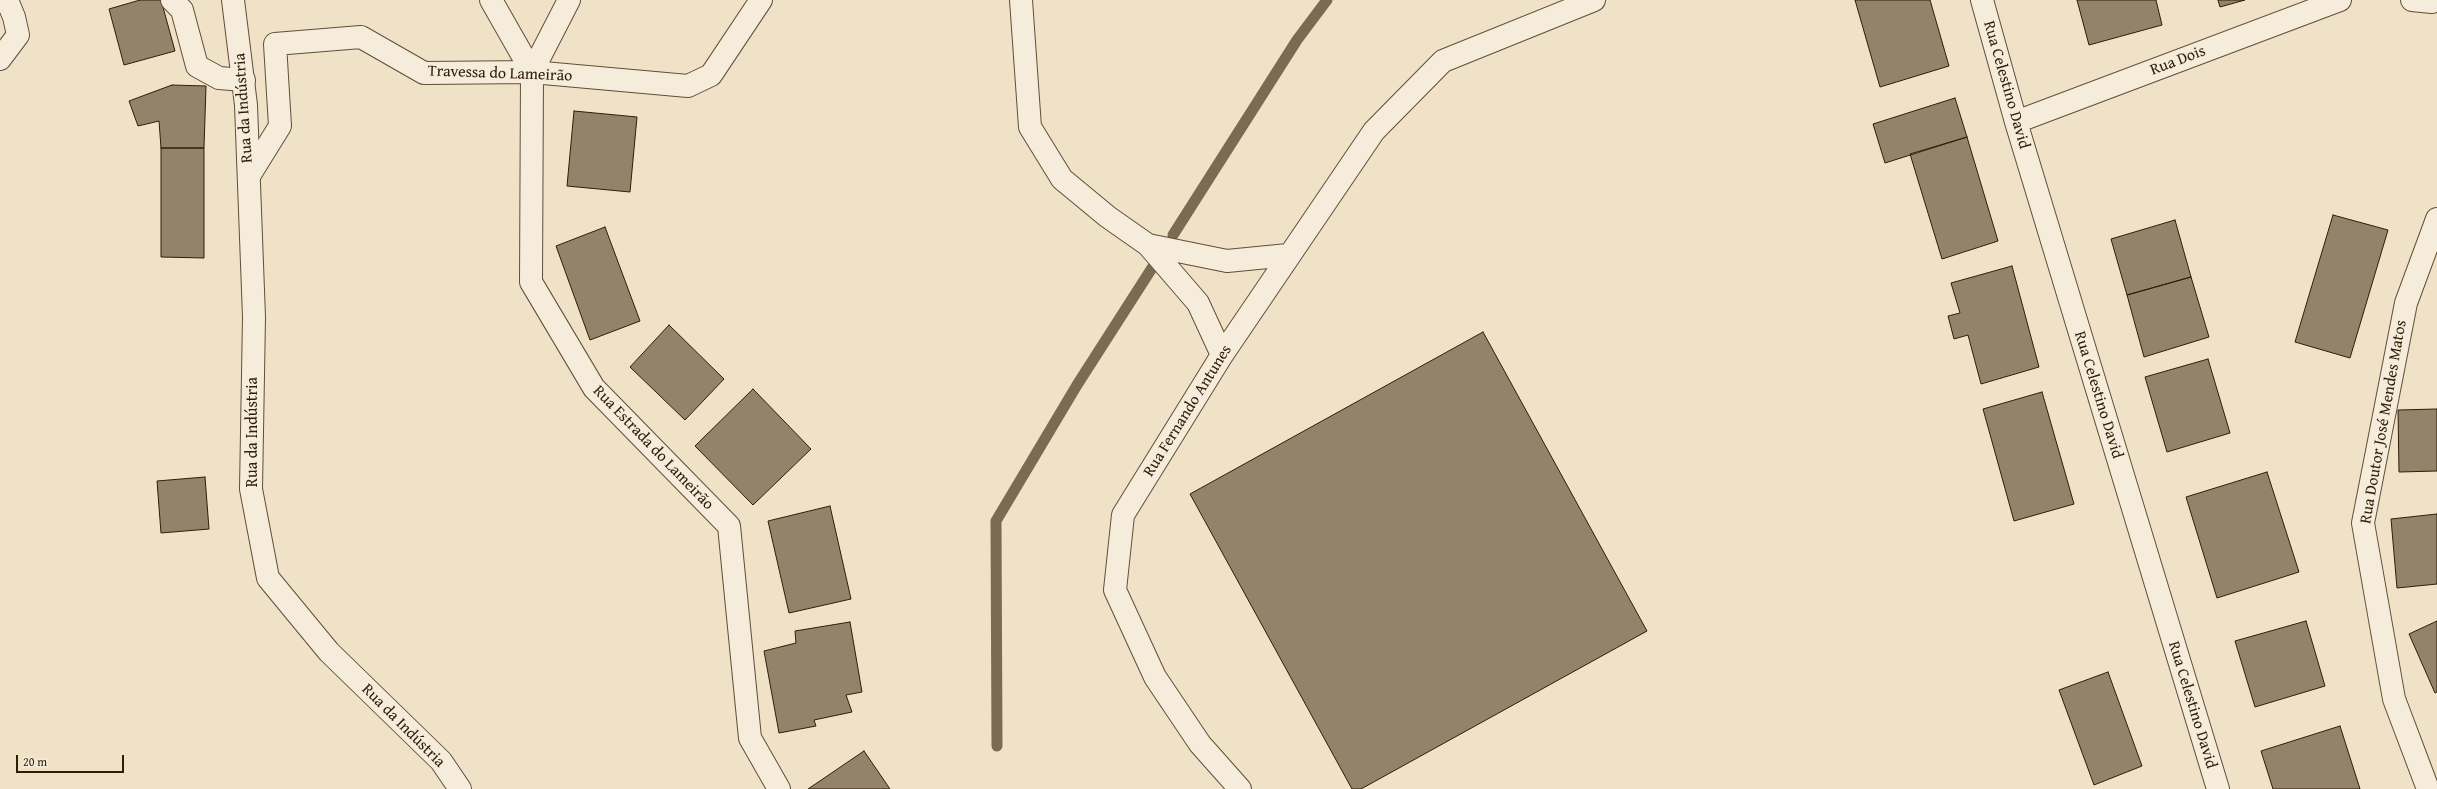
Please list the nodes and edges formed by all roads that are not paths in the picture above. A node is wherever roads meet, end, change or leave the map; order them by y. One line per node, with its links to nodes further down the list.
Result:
1 (7, 0): 11 (street)
2 (172, 0): 13 (street)
3 (234, 0): 13 (street, Rua da Indústria)
4 (491, 0): 12 (street, Rua Estrada do Lameirão)
5 (569, 0): 12 (street)
6 (761, 0): 12 (street, Travessa do Lameirão)
7 (1021, 0): 17 (street)
8 (1594, 0): 18 (street, Rua Fernando Antunes)
9 (1982, 0): 14 (street, Rua Celestino David)
10 (2340, 0): 14 (street, Rua Dois)
11 (0, 59)
12 (532, 72): 15 (street, Travessa do Lameirão); 21 (street, Rua Estrada do Lameirão)
13 (244, 80): 15 (street, Rua da Indústria)
14 (2016, 122): 23 (street, Rua Celestino David)
15 (249, 176): 20 (street, Rua da Indústria)
16 (2437, 219): 24 (street, Rua Doutor José Mendes Matos)
17 (1148, 246): 18 (street); 19 (street)
18 (1288, 255): 19 (street, Rua Fernando Antunes)
19 (1222, 355): 22 (street, Rua Fernando Antunes)
20 (460, 789)
21 (779, 789)
22 (1240, 789)
23 (2218, 789)
24 (2428, 789)

